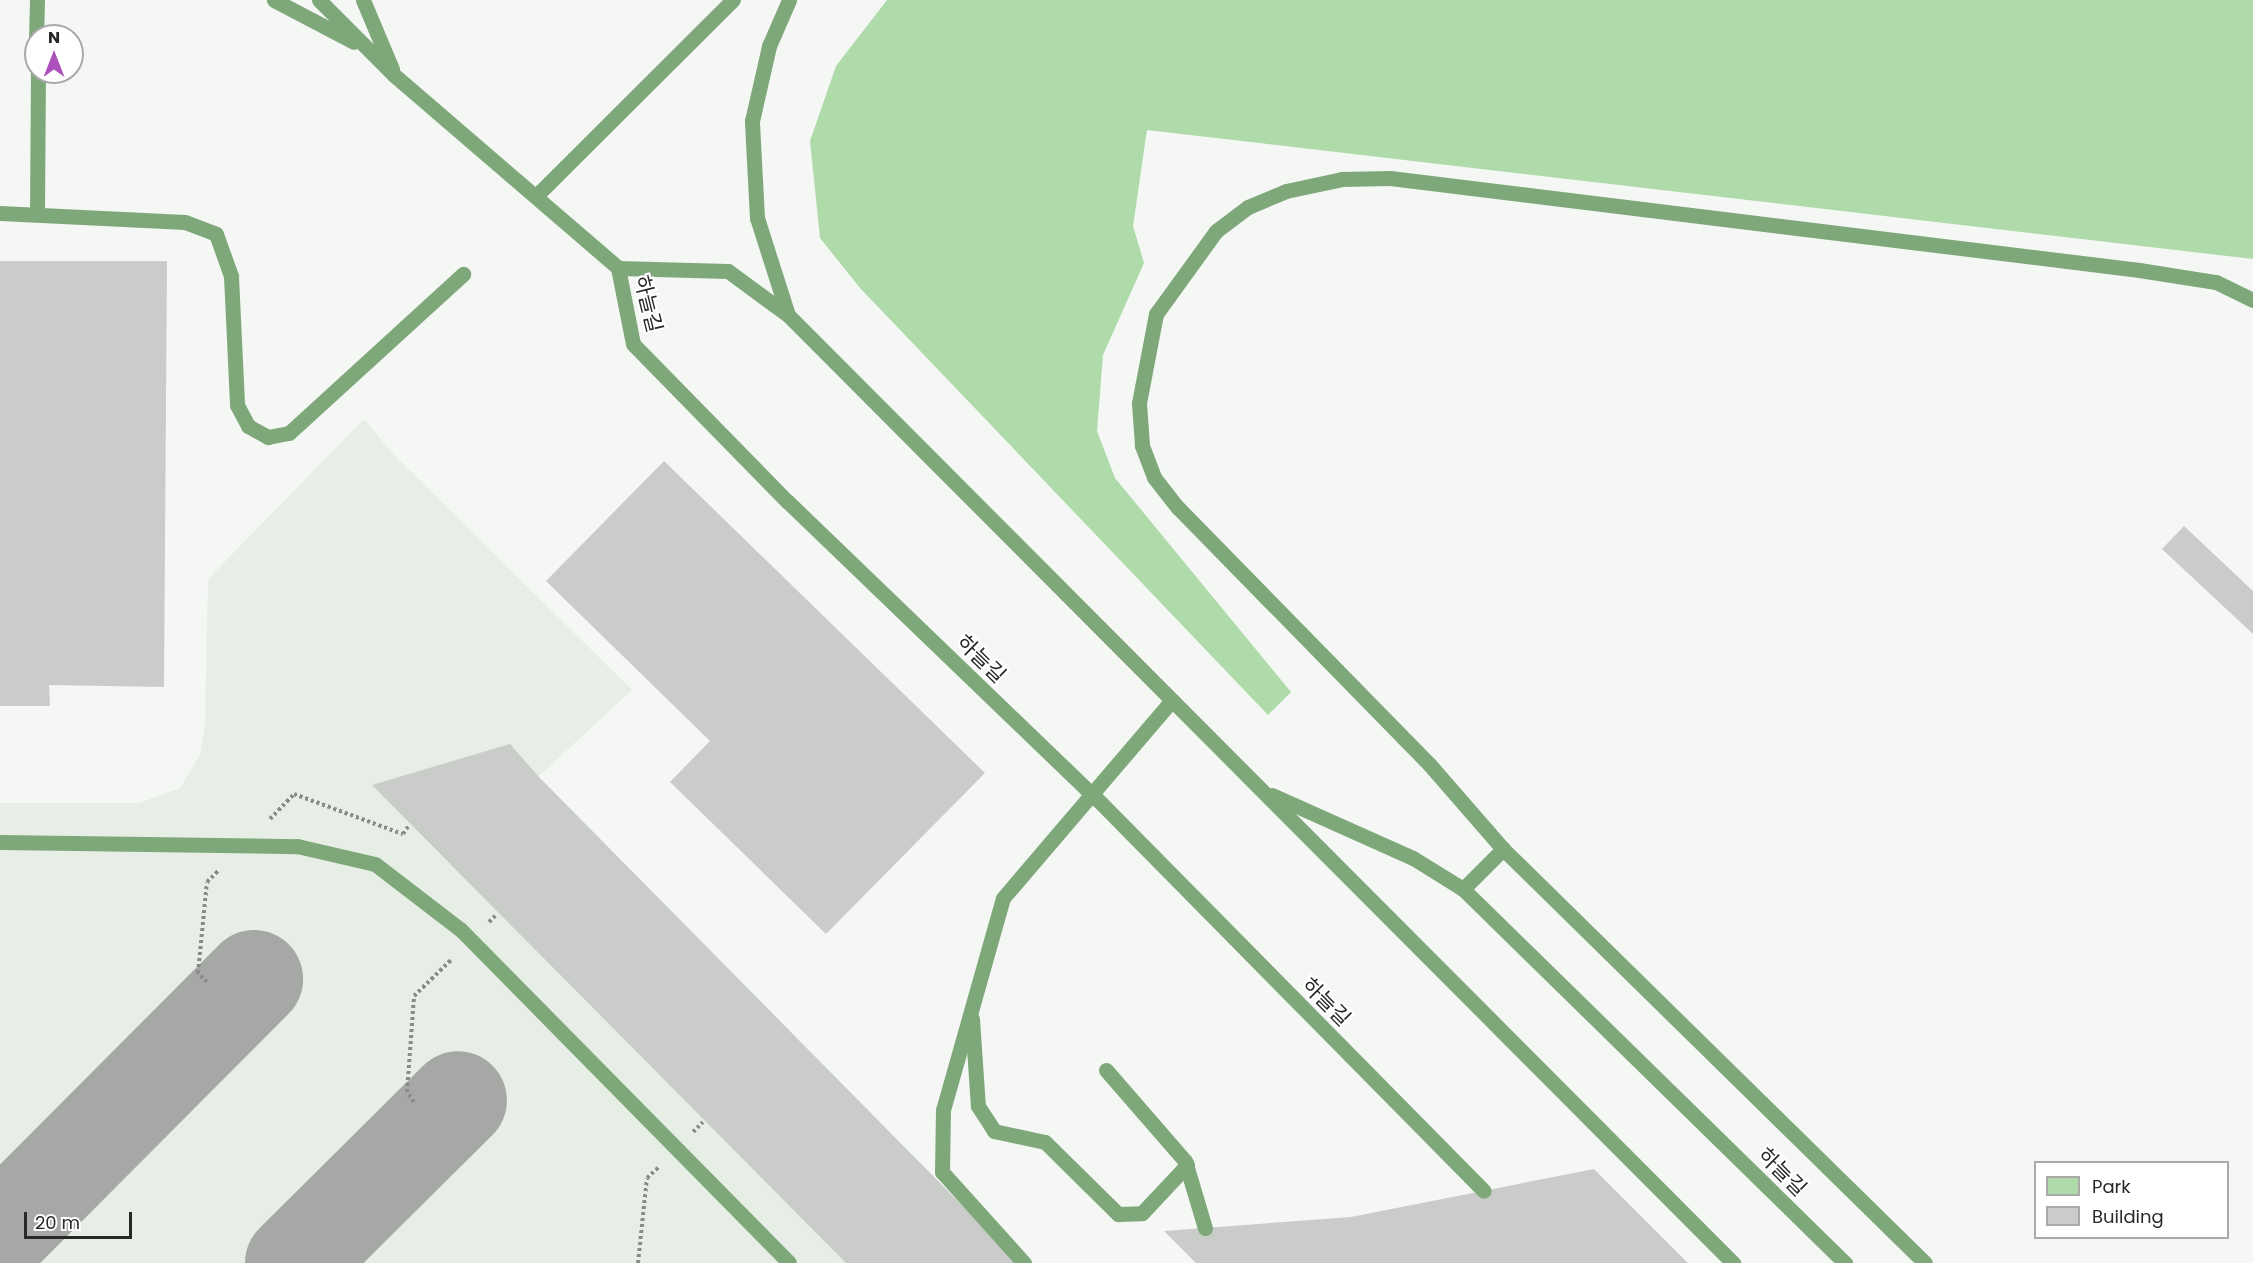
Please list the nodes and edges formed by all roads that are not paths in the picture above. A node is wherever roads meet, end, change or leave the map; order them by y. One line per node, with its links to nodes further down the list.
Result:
1 (37, 0): 7 (lane)
2 (274, 0): 8 (lane)
3 (319, 0): 8 (lane)
4 (363, 0): 9 (lane)
5 (733, 0): 11 (lane)
6 (789, 0): 17 (lane, 하늘길)
7 (36, 24)
8 (364, 47): 9 (lane)
9 (394, 75): 11 (lane)
10 (38, 84): 13 (lane)
11 (536, 196): 14 (lane)
12 (0, 213): 13 (lane)
13 (37, 213): 15 (lane)
14 (618, 268): 17 (lane, 하늘길); 26 (lane, 하늘길)
15 (463, 274)
16 (2253, 300): 21 (lane)
17 (788, 315): 18 (lane, 하늘길)
18 (1172, 700): 19 (lane, 하늘길); 23 (lane)
19 (1263, 792): 22 (lane, 하늘길); 30 (lane, 하늘길)
20 (0, 842): 28 (lane)
21 (1503, 849): 22 (lane); 32 (lane)
22 (1463, 889): 31 (lane, 하늘길)
23 (971, 1007): 25 (lane); 29 (lane)
24 (1107, 1070): 25 (lane)
25 (1187, 1165): 27 (lane)
26 (1484, 1191)
27 (1205, 1228)
28 (789, 1263)
29 (1024, 1263)
30 (1733, 1263)
31 (1845, 1263)
32 (1925, 1263)

